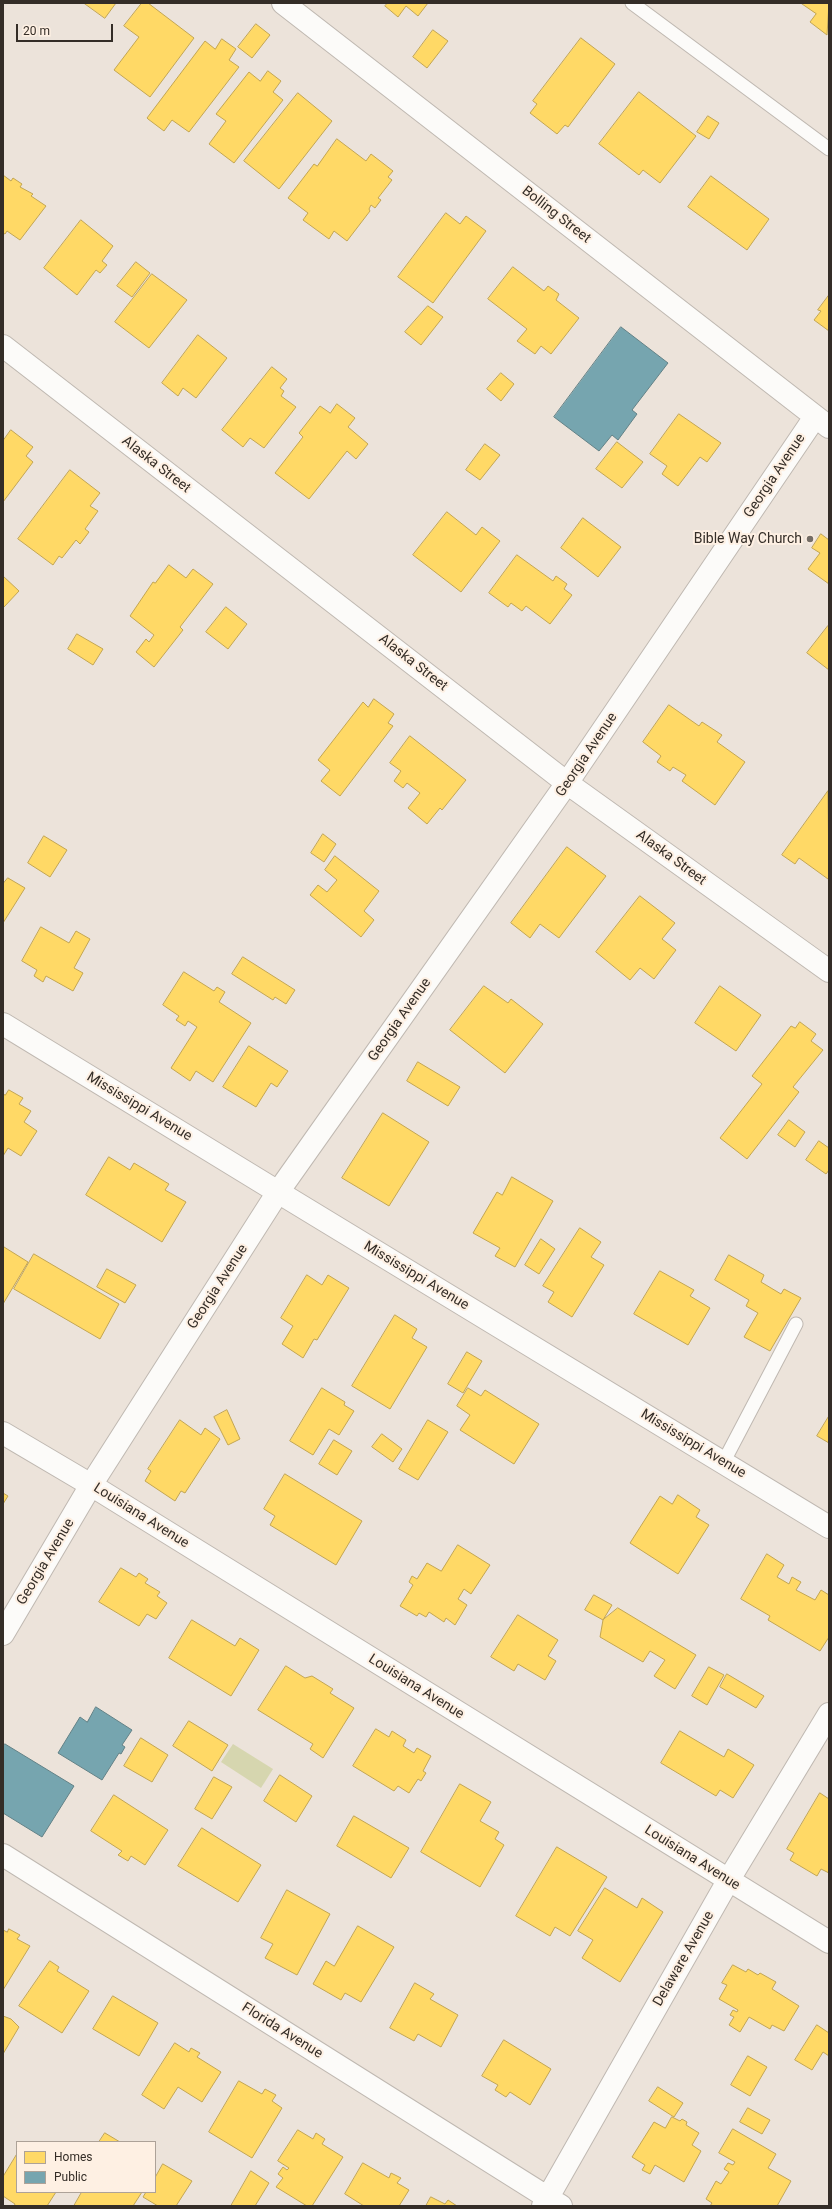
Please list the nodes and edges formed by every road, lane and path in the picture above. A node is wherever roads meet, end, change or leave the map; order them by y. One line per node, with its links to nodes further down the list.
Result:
1 (283, 3): 5 (street, Bolling Street)
2 (632, 3): 3 (lane)
3 (829, 149)
4 (3, 346): 6 (street, Alaska Street)
5 (822, 422): 6 (street, Georgia Avenue)
6 (567, 783): 7 (street, Alaska Street); 9 (street, Georgia Avenue)
7 (829, 971)
8 (3, 1024): 9 (street, Mississippi Avenue)
9 (278, 1192): 12 (street, Mississippi Avenue); 13 (street, Georgia Avenue)
10 (796, 1324): 12 (lane)
11 (3, 1433): 13 (street, Louisiana Avenue)
12 (724, 1463): 14 (street, Mississippi Avenue)
13 (91, 1485): 15 (street, Georgia Avenue); 18 (street, Louisiana Avenue)
14 (829, 1527)
15 (3, 1634)
16 (829, 1714): 18 (street, Delaware Avenue)
17 (3, 1855): 20 (street, Florida Avenue)
18 (728, 1881): 19 (street, Louisiana Avenue); 20 (street, Delaware Avenue)
19 (829, 1942)
20 (551, 2203)

